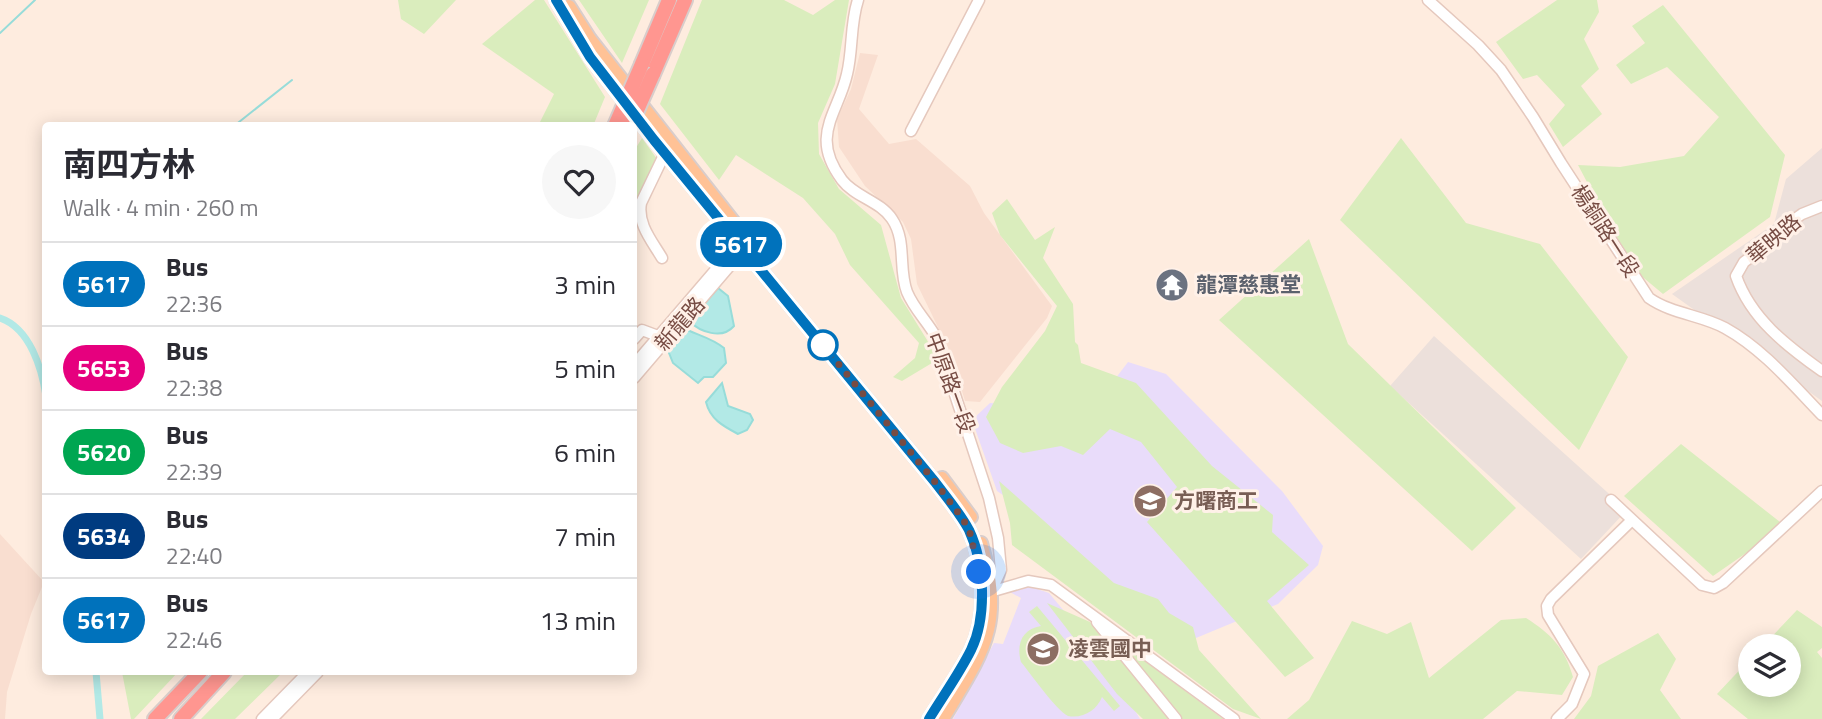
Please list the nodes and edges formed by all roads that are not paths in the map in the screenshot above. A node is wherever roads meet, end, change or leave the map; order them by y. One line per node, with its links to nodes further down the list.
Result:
1 (556, 0): 11 (main road)
2 (566, 0): 13 (main road)
3 (668, 0): 8 (highway, bridge)
4 (685, 0): 9 (highway, bridge)
5 (858, 0): 24 (street, 中原路一段)
6 (979, 0): 10 (street)
7 (1428, 0): 20 (street, 楊銅路一段)
8 (617, 122)
9 (632, 122)
10 (911, 131)
11 (665, 153): 13 (main road); 14 (street)
12 (1822, 206): 18 (street, 華映路)
13 (743, 242): 16 (street, 新龍路); 19 (street, 新龍路); 24 (main road)
14 (662, 258)
15 (637, 336): 16 (street)
16 (658, 336): 17 (street, 新龍路)
17 (637, 361)
18 (1822, 371)
19 (637, 374)
20 (1822, 415)
21 (1822, 491): 23 (street)
22 (1611, 500): 23 (street)
23 (1632, 520): 38 (street)
24 (987, 592): 25 (street); 34 (main road); 35 (main road)
25 (1095, 618): 36 (street); 37 (street)
26 (197, 675): 30 (highway)
27 (221, 675): 31 (highway)
28 (305, 675): 32 (street)
29 (314, 675): 33 (street)
30 (155, 719)
31 (181, 719)
32 (262, 719)
33 (272, 719)
34 (929, 719)
35 (943, 719)
36 (1176, 719)
37 (1234, 719)
38 (1557, 719)

